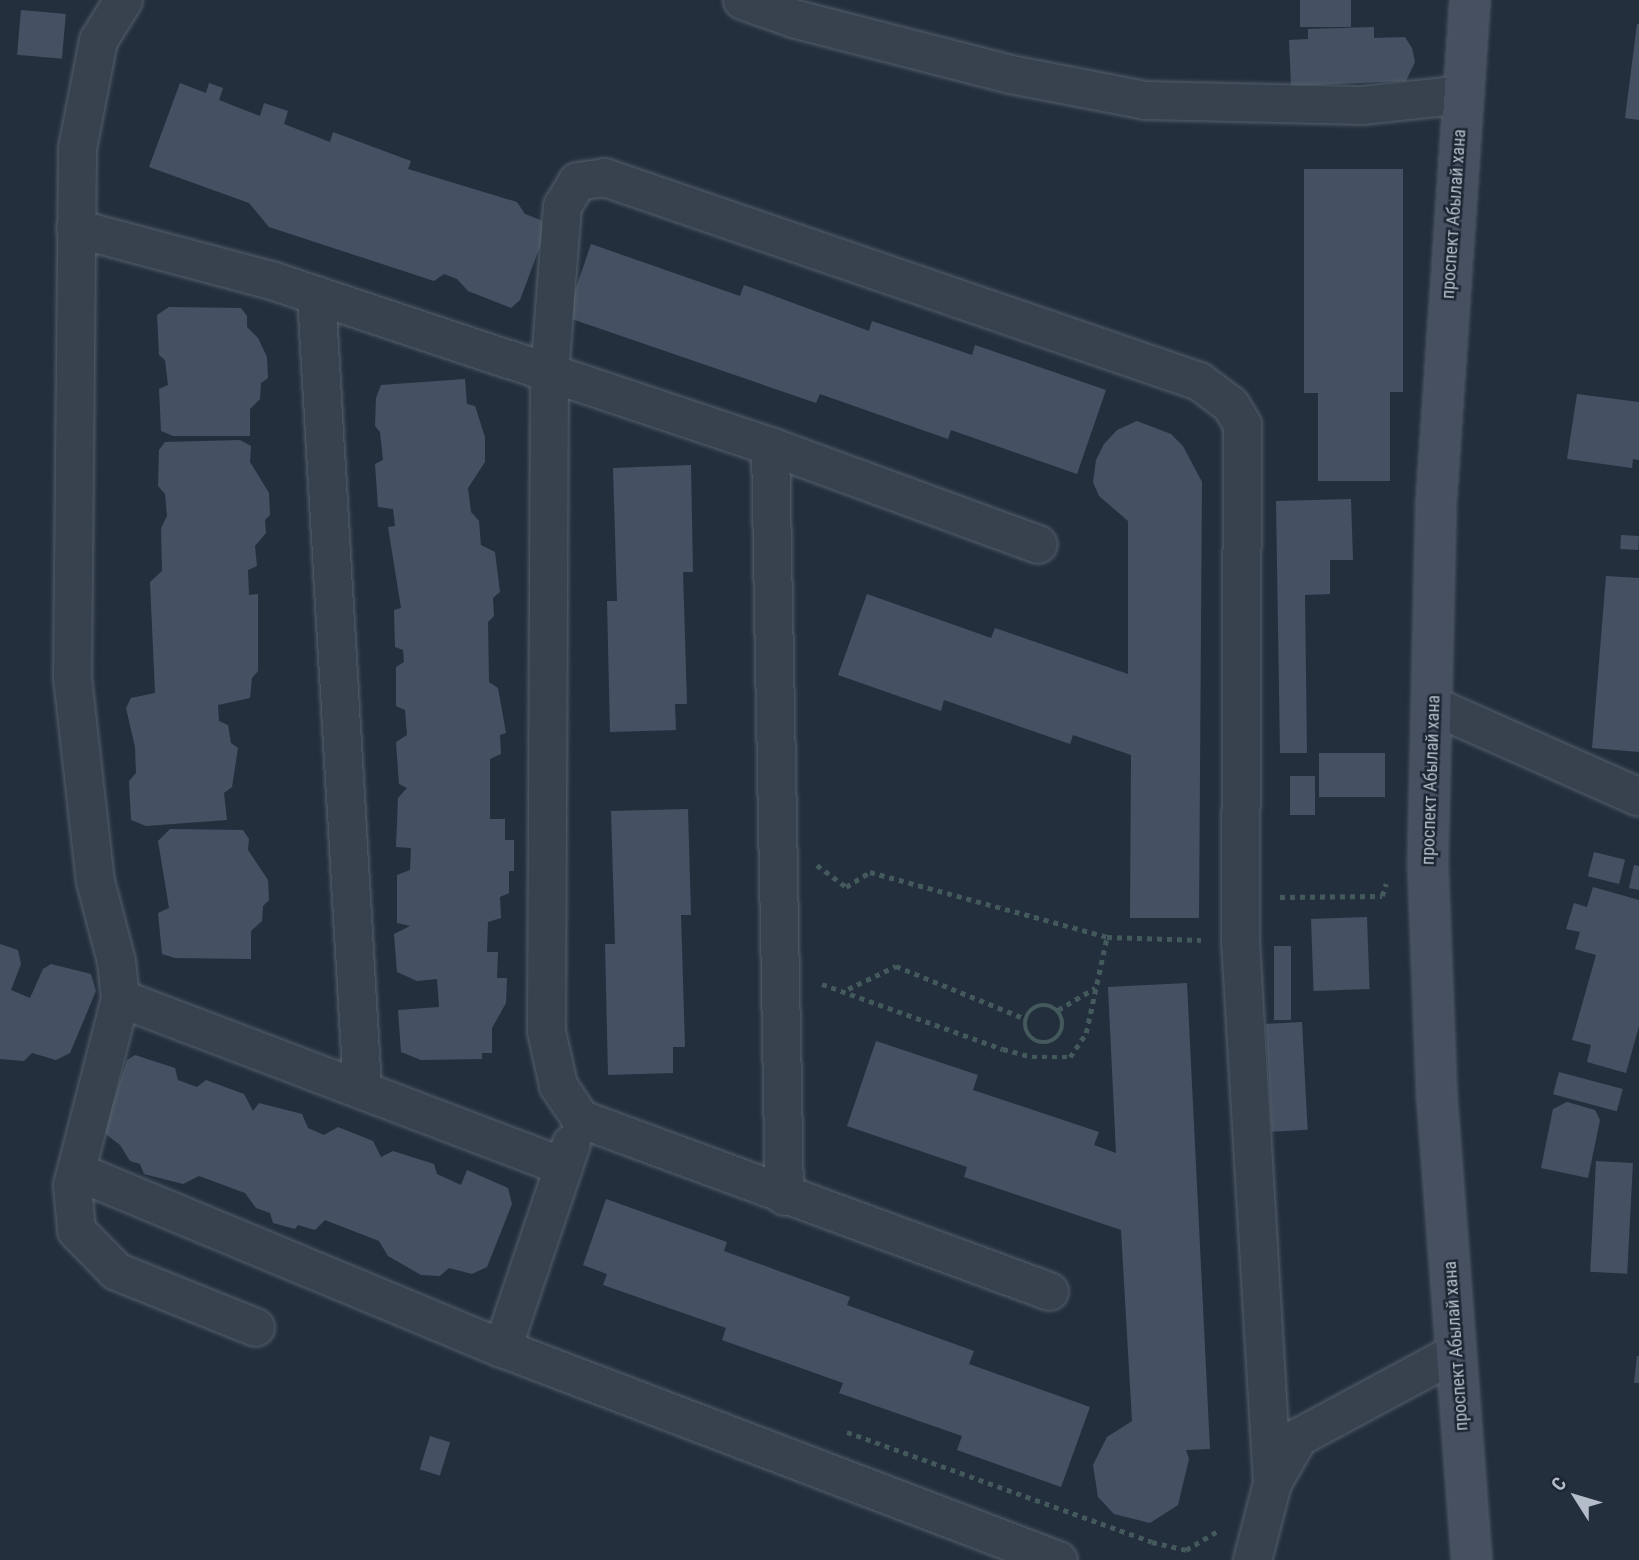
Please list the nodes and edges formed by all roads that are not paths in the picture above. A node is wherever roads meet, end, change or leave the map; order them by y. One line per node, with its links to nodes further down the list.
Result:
1 (101, 0): 5 (street)
2 (123, 0): 5 (street)
3 (742, 0): 6 (street)
4 (1470, 0): 6 (main road, проспект Абылай хана)
5 (98, 40): 7 (street)
6 (1463, 94): 12 (main road, проспект Абылай хана)
7 (75, 228): 8 (street); 14 (street)
8 (316, 295): 9 (street); 15 (street)
9 (549, 374): 10 (street); 16 (street); 24 (street)
10 (770, 446): 11 (street); 19 (street)
11 (1038, 544)
12 (1434, 706): 13 (street); 23 (main road, проспект Абылай хана)
13 (1639, 797)
14 (120, 998): 15 (street); 18 (street)
15 (362, 1087): 17 (street)
16 (580, 1118): 17 (street); 19 (street)
17 (563, 1166): 22 (street)
18 (76, 1171): 21 (street); 22 (street)
19 (784, 1196): 20 (street)
20 (1049, 1291)
21 (255, 1327)
22 (502, 1348): 25 (street)
23 (1456, 1352): 24 (street); 27 (main road, проспект Абылай хана)
24 (1272, 1483): 26 (street)
25 (1058, 1560)
26 (1252, 1560)
27 (1472, 1560)

